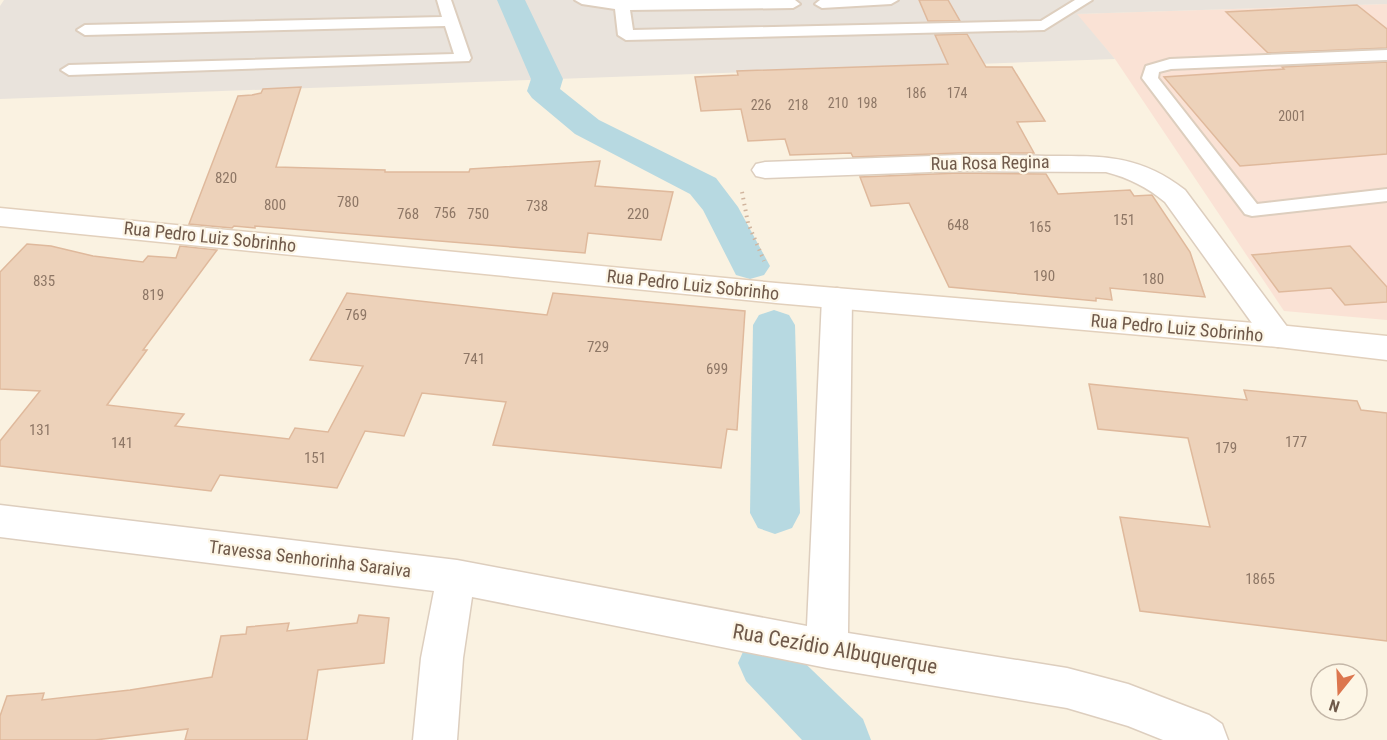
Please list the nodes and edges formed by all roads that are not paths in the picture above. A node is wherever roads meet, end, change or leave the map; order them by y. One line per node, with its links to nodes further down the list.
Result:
1 (444, 0): 10 (lane)
2 (582, 0): 8 (lane)
3 (693, 0): 9 (lane)
4 (891, 0): 7 (lane)
5 (1085, 0): 8 (lane)
6 (793, 4): 9 (lane)
7 (822, 4)
8 (622, 6): 9 (lane)
9 (676, 6)
10 (451, 21): 11 (lane); 13 (lane)
11 (86, 30)
12 (1387, 56): 15 (lane)
13 (69, 70)
14 (765, 170): 18 (street, Rua Rosa Regina)
15 (1387, 195)
16 (0, 217): 17 (street, Rua Pedro Luiz Sobrinho)
17 (837, 298): 18 (street, Rua Pedro Luiz Sobrinho); 22 (street)
18 (1278, 336): 19 (street, Rua Pedro Luiz Sobrinho)
19 (1387, 348)
20 (0, 521): 21 (street, Travessa Senhorinha Saraiva)
21 (457, 577): 22 (street, Rua Cezídio Albuquerque); 23 (street)
22 (827, 649): 24 (street, Rua Cezídio Albuquerque)
23 (435, 740)
24 (1206, 740)

